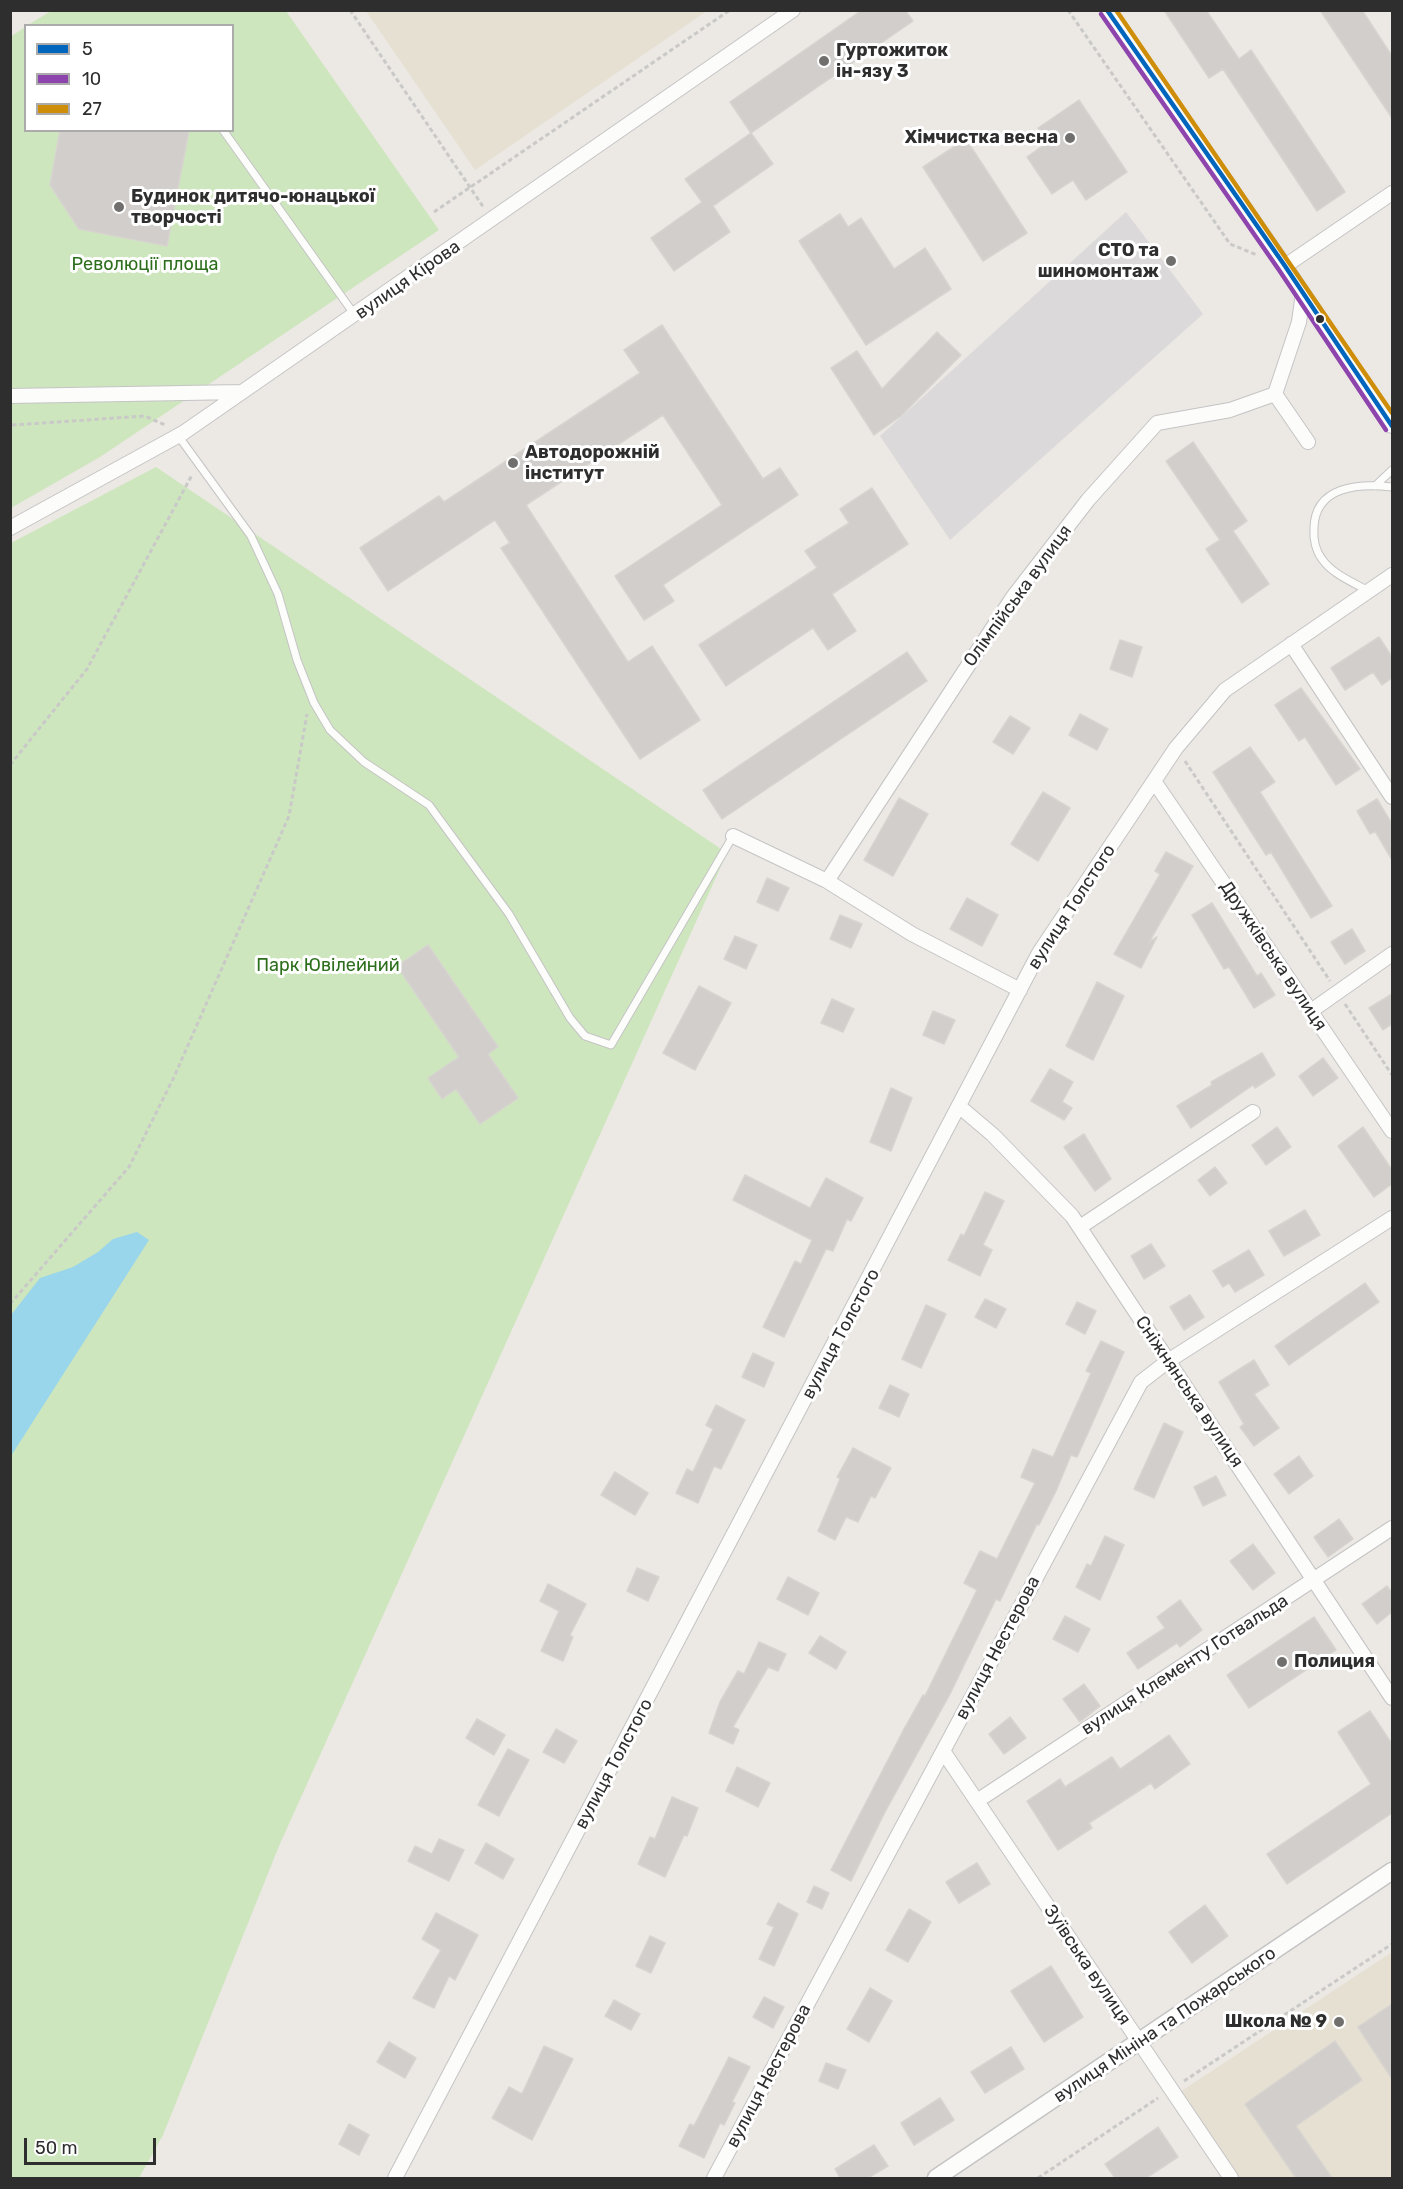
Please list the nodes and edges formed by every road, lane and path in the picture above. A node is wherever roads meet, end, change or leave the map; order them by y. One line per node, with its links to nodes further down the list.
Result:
1 (350, 10): 7 (path)
2 (730, 10): 7 (path)
3 (793, 10): 10 (street, вулиця Кірова)
4 (1068, 10): 11 (path)
5 (1107, 10): 11 (street)
6 (224, 132): 13 (lane)
7 (471, 188): 9 (path); 10 (path)
8 (1392, 193): 11 (street)
9 (434, 212)
10 (493, 221): 13 (street, вулиця Кірова)
11 (1286, 266): 12 (street)
12 (1303, 293): 15 (street); 18 (street)
13 (355, 316): 14 (street, вулиця Кірова)
14 (242, 392): 16 (street); 19 (street, вулиця Кірова)
15 (1275, 394): 20 (street); 35 (street, Олімпійська вулиця)
16 (10, 396)
17 (11, 424): 19 (path)
18 (1392, 427)
19 (183, 433): 21 (lane); 25 (street, вулиця Кірова)
20 (1308, 442)
21 (199, 463): 29 (lane); 31 (path)
22 (1392, 470): 23 (lane)
23 (1375, 486): 24 (lane); 27 (lane)
24 (1392, 487)
25 (10, 528)
26 (1392, 575): 27 (street, вулиця Толстого)
27 (1369, 591): 28 (street, вулиця Толстого)
28 (1291, 645): 30 (street, вулиця Толстого); 33 (street)
29 (309, 689): 34 (lane); 46 (path)
30 (1176, 748): 32 (street, вулиця Толстого); 38 (path)
31 (10, 765)
32 (1154, 781): 37 (street, вулиця Толстого); 39 (street, Дружківська вулиця)
33 (1392, 797)
34 (733, 836): 35 (street)
35 (826, 881): 37 (street)
36 (1392, 954): 38 (street)
37 (1020, 990): 41 (street, вулиця Толстого)
38 (1338, 993): 39 (street); 40 (path)
39 (1311, 1011): 43 (street, Дружківська вулиця)
40 (1392, 1075)
41 (960, 1107): 45 (street, Сніжнянська вулиця); 57 (street, вулиця Толстого)
42 (1253, 1112): 45 (street)
43 (1392, 1131)
44 (1392, 1218): 47 (street, вулиця Нестерова)
45 (1080, 1227): 47 (street, Сніжнянська вулиця)
46 (10, 1304)
47 (1168, 1361): 49 (street, Сніжнянська вулиця); 51 (street, вулиця Нестерова)
48 (1392, 1528): 49 (street, вулиця Клементу Готвальда)
49 (1315, 1579): 50 (street, Сніжнянська вулиця); 52 (street, вулиця Клементу Готвальда)
50 (1392, 1698)
51 (943, 1751): 52 (street, Зуївська вулиця); 58 (street, вулиця Нестерова)
52 (977, 1802): 55 (street, Зуївська вулиця)
53 (1392, 1871): 55 (street, вулиця Мініна та Пожарського)
54 (1392, 1944): 56 (path)
55 (1140, 2043): 56 (street, Зуївська вулиця); 59 (street, вулиця Мініна та Пожарського)
56 (1171, 2090): 60 (path); 61 (street, Зуївська вулиця)
57 (395, 2178)
58 (714, 2178)
59 (936, 2178)
60 (1038, 2178)
61 (1231, 2178)

